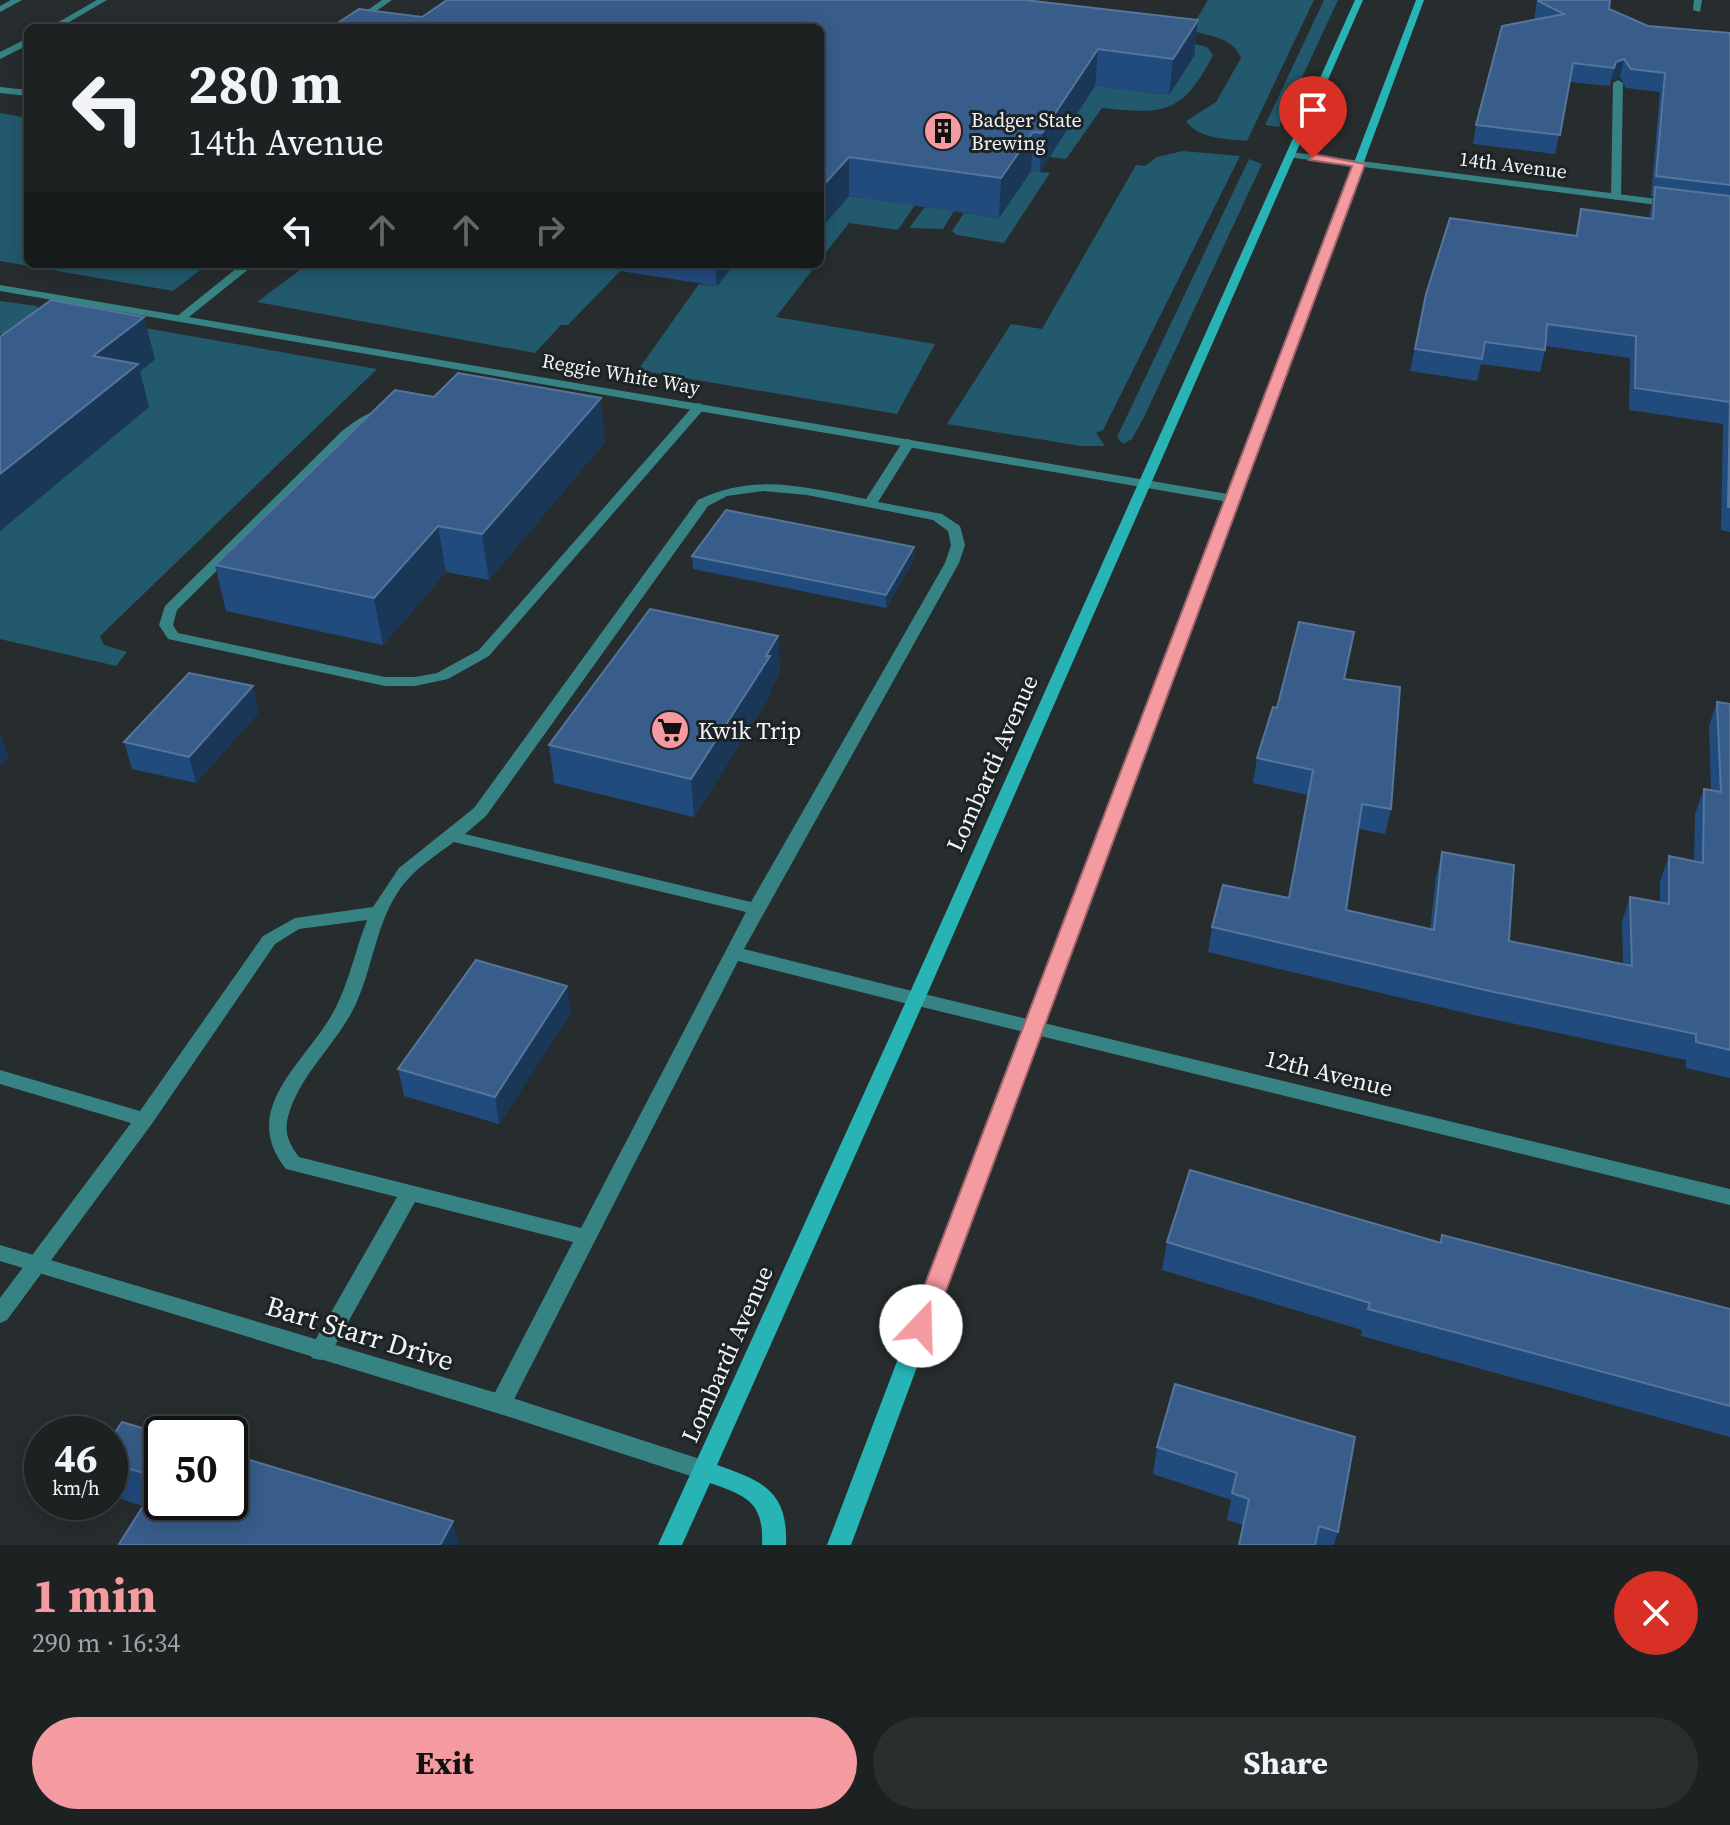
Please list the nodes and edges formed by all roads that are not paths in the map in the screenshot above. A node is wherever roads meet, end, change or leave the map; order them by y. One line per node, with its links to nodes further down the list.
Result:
1 (18, 0): 6 (street)
2 (103, 0): 7 (street)
3 (388, 0): 8 (street)
4 (1359, 0): 14 (main road, Lombardi Avenue)
5 (1420, 0): 15 (main road)
6 (0, 9)
7 (59, 24)
8 (352, 24)
9 (24, 43): 10 (street)
10 (0, 56)
11 (1618, 83): 16 (street)
12 (0, 90): 13 (street)
13 (24, 93)
14 (1291, 155): 15 (street, 14th Avenue); 28 (main road, Lombardi Avenue)
15 (1359, 164): 16 (street, 14th Avenue); 29 (main road)
16 (1616, 197): 17 (street, 14th Avenue)
17 (1687, 206)
18 (244, 268): 22 (street)
19 (0, 288): 20 (street, Reggie White Way)
20 (84, 302): 21 (street); 22 (street, Reggie White Way)
21 (72, 311)
22 (180, 319): 23 (street, Reggie White Way)
23 (487, 371): 24 (street); 25 (street, Reggie White Way)
24 (472, 385)
25 (699, 407): 26 (street); 27 (street, Reggie White Way)
26 (394, 411)
27 (909, 443): 28 (street, Reggie White Way); 30 (street)
28 (1144, 483): 29 (street, Reggie White Way); 35 (main road, Lombardi Avenue)
29 (1234, 499): 36 (main road)
30 (870, 504): 31 (street); 32 (street)
31 (452, 836): 32 (street); 33 (street)
32 (756, 909): 34 (street)
33 (378, 912): 38 (street); 39 (street)
34 (733, 953): 35 (street, 12th Avenue); 41 (street)
35 (916, 999): 36 (street, 12th Avenue); 47 (main road, Lombardi Avenue)
36 (1036, 1028): 40 (street, 12th Avenue); 50 (main road)
37 (0, 1077): 38 (street)
38 (144, 1120): 43 (street)
39 (409, 1195): 41 (street); 45 (street)
40 (1730, 1197)
41 (585, 1237): 46 (street)
42 (0, 1253): 43 (street, Bart Starr Drive)
43 (39, 1265): 44 (street); 45 (street, Bart Starr Drive)
44 (0, 1314)
45 (320, 1351): 46 (street, Bart Starr Drive)
46 (500, 1404): 47 (street, Bart Starr Drive)
47 (703, 1470): 48 (main road, Lombardi Avenue); 49 (main road)
48 (670, 1545)
49 (774, 1545)
50 (839, 1545)

